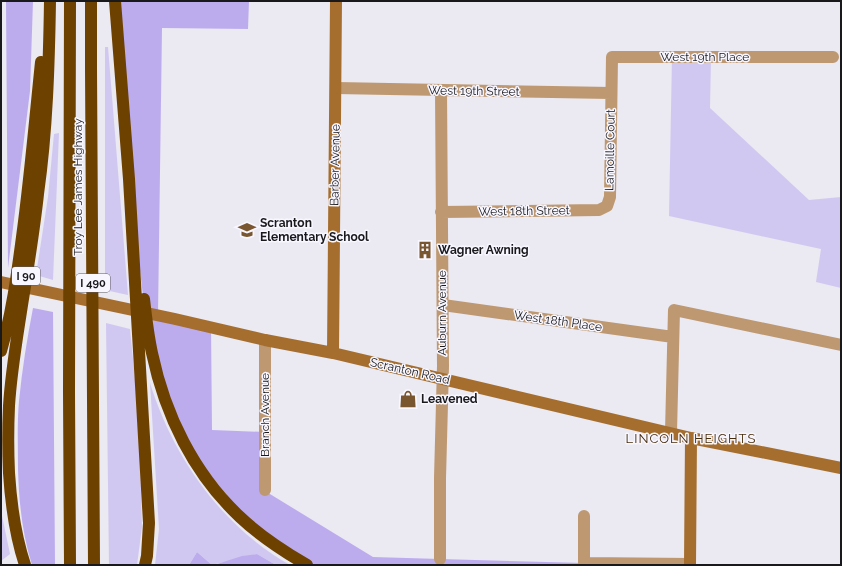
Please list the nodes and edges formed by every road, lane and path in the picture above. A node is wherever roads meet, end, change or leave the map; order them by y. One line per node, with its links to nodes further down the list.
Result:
1 (46, 1): 19 (highway)
2 (50, 1): 29 (highway, I 90)
3 (70, 1): 30 (highway, Troy Lee James Highway / I 490)
4 (91, 1): 31 (highway, Troy Lee James Highway / I 490)
5 (115, 1): 11 (highway)
6 (336, 1): 8 (street, Barber Avenue)
7 (832, 57): 10 (street, West 19th Place)
8 (336, 88): 9 (street, West 19th Street); 20 (street, Barber Avenue)
9 (441, 90): 10 (street, West 19th Street); 13 (street, Auburn Avenue)
10 (612, 93): 12 (street, Lamoille Court)
11 (130, 179): 32 (highway); 33 (highway)
12 (607, 206): 13 (street, West 18th Street)
13 (441, 212): 15 (street, Auburn Avenue)
14 (4, 282): 17 (street, Scranton Road)
15 (442, 304): 16 (street, West 18th Place); 21 (street, Auburn Avenue)
16 (673, 336): 18 (street); 22 (street)
17 (266, 340): 20 (street, Scranton Road); 25 (street, Branch Avenue)
18 (841, 346)
19 (1, 351)
20 (333, 353): 21 (street, Scranton Road)
21 (442, 379): 22 (street, Scranton Road); 27 (street, Auburn Avenue)
22 (672, 432): 23 (street, Scranton Road)
23 (691, 438): 24 (street, Scranton Road); 28 (street)
24 (841, 468)
25 (265, 490)
26 (584, 516): 28 (street)
27 (440, 559)
28 (690, 564)
29 (24, 565)
30 (70, 565)
31 (94, 565)
32 (145, 565)
33 (307, 565)

